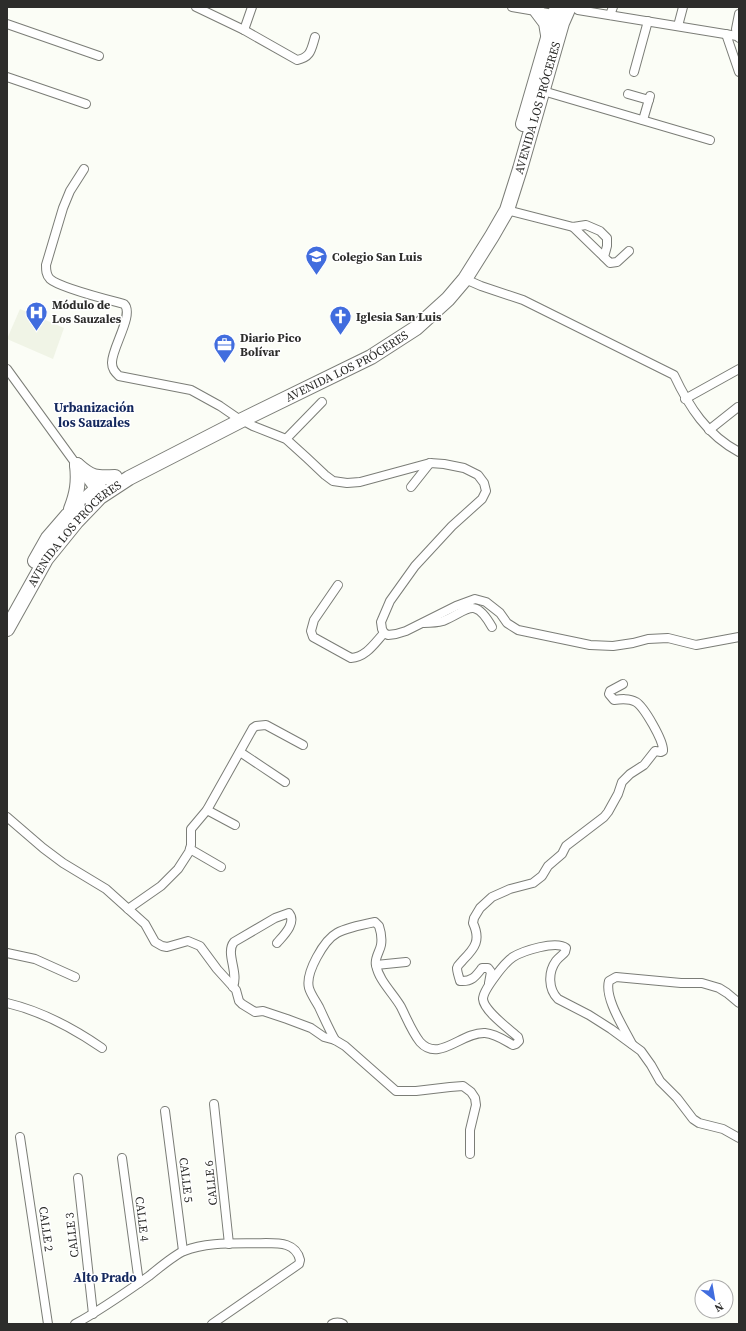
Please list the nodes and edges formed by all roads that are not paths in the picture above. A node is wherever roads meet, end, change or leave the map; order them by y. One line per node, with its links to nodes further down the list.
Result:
1 (196, 7): 12 (street)
2 (252, 7): 12 (street)
3 (512, 7): 6 (street)
4 (683, 7): 11 (street)
5 (566, 10): 6 (street); 7 (street); 15 (highway, AVENIDA LOS PRÓCERES); 21 (highway, AVENIDA LOS PRÓCERES)
6 (536, 11): 15 (highway)
7 (611, 11): 9 (street)
8 (739, 14): 16 (street)
9 (648, 21): 11 (street); 18 (street)
10 (7, 24): 17 (street)
11 (678, 26): 13 (street)
12 (244, 30): 14 (street)
13 (726, 34): 16 (street); 19 (street)
14 (315, 37)
15 (548, 37): 37 (highway, AVENIDA LOS PRÓCERES)
16 (738, 37)
17 (99, 56)
18 (634, 72)
19 (739, 72)
20 (7, 77): 23 (street)
21 (543, 90): 24 (street); 27 (highway, AVENIDA LOS PRÓCERES)
22 (628, 94): 24 (street)
23 (86, 104)
24 (643, 120): 25 (street)
25 (710, 140)
26 (84, 169): 37 (street)
27 (507, 210): 28 (street); 31 (highway, AVENIDA LOS PRÓCERES)
28 (573, 227): 30 (street); 30 (street)
29 (629, 250): 30 (street)
30 (604, 258)
31 (465, 279): 34 (street); 37 (highway, AVENIDA LOS PRÓCERES)
32 (7, 369): 42 (street)
33 (739, 369): 34 (street)
34 (685, 398): 38 (street)
35 (322, 402): 39 (street)
36 (738, 407): 38 (street)
37 (239, 419): 39 (street); 43 (highway, AVENIDA LOS PRÓCERES); 45 (highway, AVENIDA LOS PRÓCERES)
38 (709, 430): 40 (street)
39 (286, 440): 41 (street)
40 (739, 452)
41 (430, 463): 44 (street); 52 (street)
42 (77, 465): 43 (highway); 45 (street); 46 (highway)
43 (115, 477): 45 (highway, AVENIDA LOS PRÓCERES)
44 (411, 486)
45 (97, 494): 46 (highway, AVENIDA LOS PRÓCERES); 51 (highway, AVENIDA LOS PRÓCERES)
46 (70, 512): 48 (highway, AVENIDA LOS PRÓCERES)
47 (338, 585): 52 (street)
48 (7, 610)
49 (421, 623): 50 (street); 52 (street); 53 (street)
50 (492, 627)
51 (7, 629)
52 (384, 634)
53 (739, 637)
54 (623, 684): 69 (street)
55 (303, 745): 56 (street)
56 (240, 752): 57 (street); 58 (street)
57 (285, 782)
58 (207, 810): 60 (street); 61 (street)
59 (7, 816): 63 (street)
60 (234, 825)
61 (190, 849): 62 (street); 63 (street)
62 (220, 867)
63 (128, 909): 70 (street)
64 (277, 943): 70 (street)
65 (7, 953): 68 (street)
66 (406, 962): 67 (street)
67 (376, 965): 69 (street); 73 (street)
68 (75, 977)
69 (489, 984): 74 (street)
70 (233, 986): 73 (street)
71 (7, 1003): 75 (street)
72 (739, 1003): 74 (street)
73 (335, 1040): 80 (street)
74 (633, 1046): 79 (street)
75 (102, 1048)
76 (214, 1104): 83 (street, CALLE 6)
77 (165, 1111): 84 (street, CALLE 5)
78 (20, 1137): 87 (street, CALLE 2)
79 (739, 1138)
80 (470, 1154)
81 (122, 1158): 85 (street, CALLE 4)
82 (78, 1178): 86 (street, CALLE 3)
83 (229, 1244): 84 (street); 89 (street)
84 (183, 1251): 85 (street)
85 (139, 1283): 86 (street)
86 (94, 1314): 88 (street)
87 (48, 1324)
88 (75, 1324)
89 (212, 1324)
90 (332, 1324): 91 (street)
91 (343, 1324)

